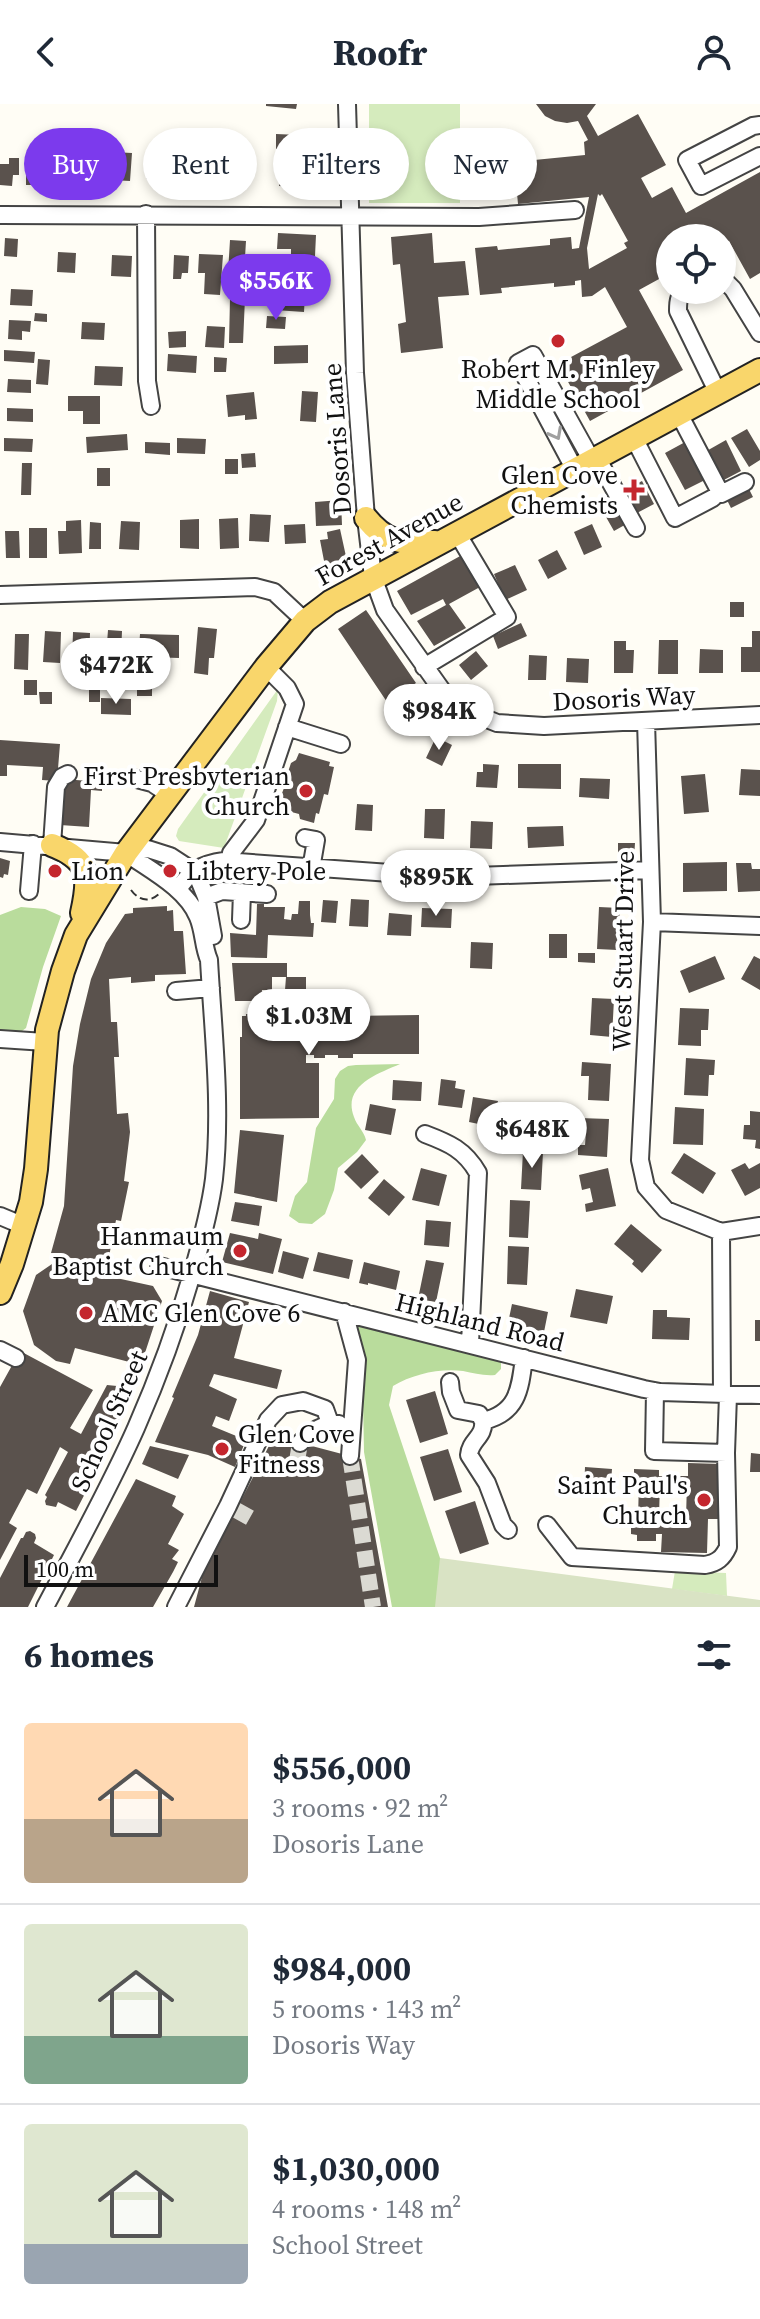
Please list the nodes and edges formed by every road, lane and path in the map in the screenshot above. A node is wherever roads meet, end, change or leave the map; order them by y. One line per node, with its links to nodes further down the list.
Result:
1 (347, 104): 7 (street, Dosoris Lane)
2 (760, 125): 3 (street)
3 (760, 156)
4 (575, 210): 7 (street)
5 (146, 214): 6 (street); 7 (street); 13 (street)
6 (0, 215)
7 (350, 216): 19 (street, Dosoris Lane)
8 (736, 294): 10 (street)
9 (678, 304): 12 (street)
10 (760, 333)
11 (760, 370): 12 (main road, Forest Avenue)
12 (718, 393): 14 (main road, Forest Avenue)
13 (151, 406)
14 (679, 414): 15 (main road, Forest Avenue); 17 (street)
15 (634, 438): 16 (main road, Forest Avenue); 18 (street)
16 (588, 463): 16 (street, one-way to 16); 20 (street); 21 (main road, Forest Avenue)
17 (745, 482)
18 (713, 498)
19 (366, 518): 21 (main road); 22 (street, Dosoris Lane)
20 (636, 528)
21 (448, 538): 22 (main road, Forest Avenue); 26 (street)
22 (373, 577): 24 (main road, Forest Avenue); 26 (street, Dosoris Way)
23 (0, 595): 24 (street)
24 (305, 621): 25 (main road, Forest Avenue)
25 (266, 667): 29 (street); 33 (main road, Forest Avenue)
26 (424, 667): 28 (street, Dosoris Way)
27 (760, 715): 28 (street, Dosoris Way)
28 (646, 721): 40 (street, West Stuart Drive)
29 (287, 727): 30 (street); 38 (street)
30 (341, 744)
31 (68, 774): 36 (street)
32 (133, 778): 33 (street)
33 (170, 795): 37 (main road, Forest Avenue)
34 (305, 838): 39 (street)
35 (0, 842): 36 (street)
36 (42, 845): 37 (street); 44 (street); 51 (main road)
37 (126, 853): 41 (street); 42 (street, School Street); 51 (main road, Forest Avenue)
38 (229, 862): 39 (street); 41 (street)
39 (311, 869): 40 (street)
40 (650, 870): 49 (street, West Stuart Drive)
41 (193, 871): 42 (street); 47 (street, School Street)
42 (170, 889): 43 (path); 52 (street, School Street)
43 (131, 890)
44 (29, 891)
45 (242, 892): 46 (street); 47 (street); 48 (street)
46 (267, 894)
47 (206, 897): 52 (street, School Street)
48 (241, 920)
49 (652, 922): 50 (street); 61 (street, West Stuart Drive)
50 (760, 926)
51 (76, 935): 56 (main road)
52 (209, 960): 53 (street, School Street)
53 (211, 988): 54 (street); 63 (street, School Street)
54 (176, 991)
55 (0, 1039): 56 (street)
56 (45, 1042): 59 (main road)
57 (425, 1134): 66 (street)
58 (0, 1216): 59 (street)
59 (24, 1226): 64 (main road)
60 (760, 1226): 61 (street)
61 (721, 1232): 72 (street)
62 (159, 1266): 63 (street, Highland Road)
63 (192, 1274): 65 (street, Highland Road); 82 (street, School Street)
64 (0, 1293)
65 (344, 1312): 66 (street, Highland Road); 76 (street)
66 (470, 1344): 69 (street, Highland Road)
67 (0, 1350): 68 (street)
68 (16, 1358)
69 (524, 1358): 71 (street, Highland Road); 74 (street)
70 (450, 1382): 74 (street)
71 (655, 1391): 72 (street, Highland Road); 78 (street)
72 (725, 1394): 73 (street, Highland Road); 78 (street)
73 (760, 1395)
74 (483, 1421): 81 (street)
75 (330, 1423): 76 (street); 77 (street); 83 (street)
76 (353, 1426): 79 (street)
77 (300, 1443)
78 (726, 1453): 80 (street)
79 (350, 1456)
80 (547, 1525)
81 (508, 1530)
82 (45, 1607)
83 (176, 1607)

